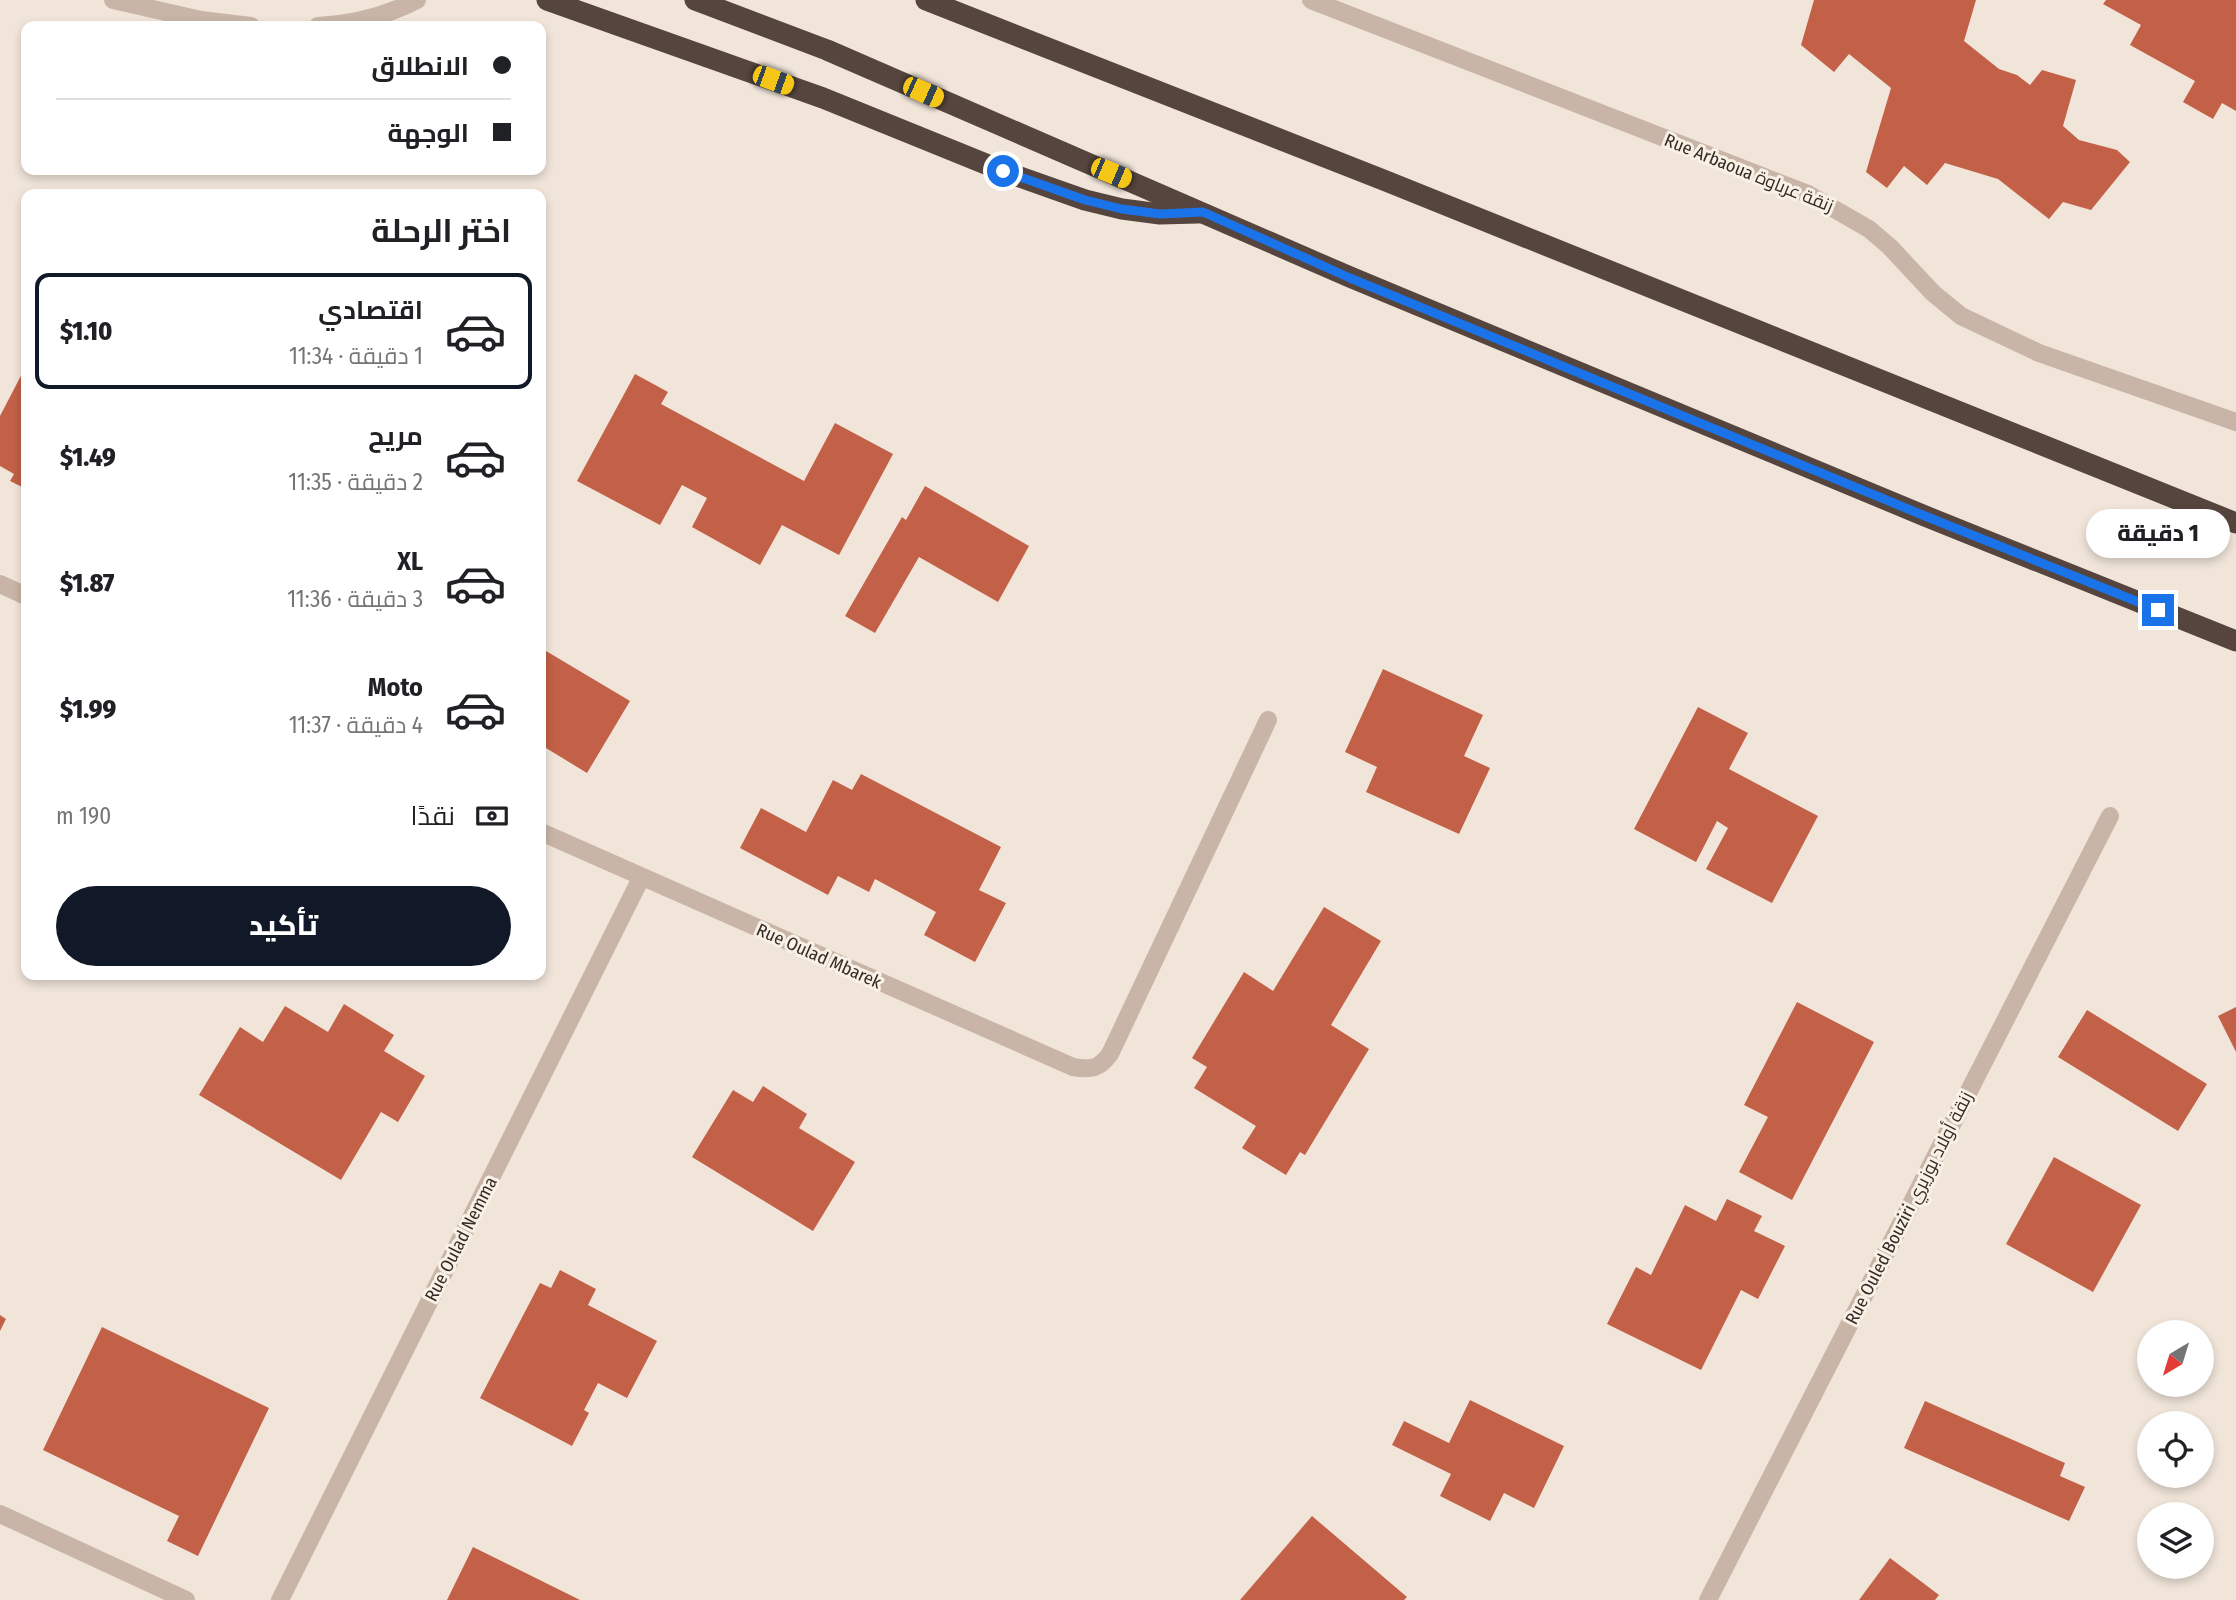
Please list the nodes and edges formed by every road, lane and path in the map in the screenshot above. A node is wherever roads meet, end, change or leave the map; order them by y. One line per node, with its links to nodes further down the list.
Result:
1 (113, 0): 7 (street)
2 (417, 0): 8 (street)
3 (547, 0): 9 (highway)
4 (695, 0): 9 (highway)
5 (926, 0): 11 (highway)
6 (1311, 0): 10 (street, Rue Arbaoua زنقة عرباوة)
7 (209, 21)
8 (356, 21)
9 (1203, 212): 14 (highway)
10 (2236, 422)
11 (2236, 523)
12 (0, 584): 13 (street)
13 (21, 594)
14 (2236, 641)
15 (1269, 720): 18 (street, Rue Oulad Mbarek)
16 (2110, 816): 22 (street, Rue Ouled Bouziri زنقة أولاد بوزيري)
17 (546, 834): 18 (street, Rue Oulad Mbarek)
18 (641, 878): 21 (street, Rue Oulad Nemma)
19 (0, 1514): 20 (street)
20 (186, 1600)
21 (280, 1600)
22 (1708, 1600)

